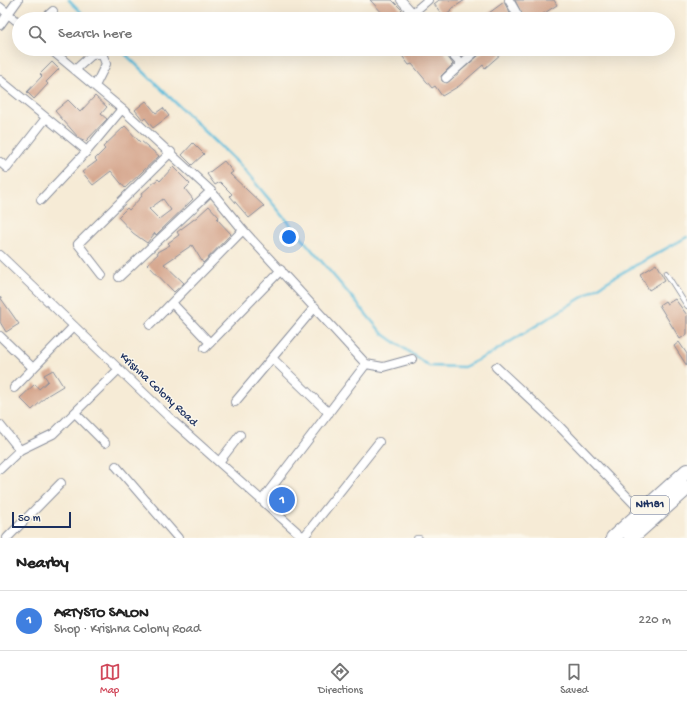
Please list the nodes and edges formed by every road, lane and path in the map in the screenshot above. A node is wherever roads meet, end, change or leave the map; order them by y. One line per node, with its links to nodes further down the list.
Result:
1 (18, 0): 8 (street)
2 (401, 0): 6 (street)
3 (428, 0): 6 (street)
4 (509, 0): 7 (street)
5 (0, 6): 8 (street)
6 (412, 11)
7 (516, 12)
8 (9, 14): 9 (street); 10 (street)
9 (12, 17)
10 (0, 25)
11 (58, 56): 17 (street)
12 (91, 56): 17 (street)
13 (103, 56): 20 (street)
14 (454, 56): 16 (street)
15 (470, 56): 16 (street)
16 (461, 64): 18 (street)
17 (75, 70): 20 (street)
18 (446, 78)
19 (0, 80): 22 (street)
20 (95, 86): 21 (street)
21 (122, 109): 23 (street); 24 (street)
22 (46, 118): 23 (street); 25 (street)
23 (87, 151): 27 (street)
24 (171, 152): 26 (street); 32 (street)
25 (0, 162)
26 (211, 191): 28 (street); 33 (street)
27 (41, 200)
28 (243, 230): 30 (street); 34 (street)
29 (0, 255): 38 (street, Krishna Colony Road)
30 (281, 270): 34 (street); 36 (street)
31 (666, 273): 35 (lane)
32 (102, 275)
33 (119, 277)
34 (172, 303): 37 (street)
35 (687, 306)
36 (314, 307): 40 (street); 42 (street)
37 (150, 325)
38 (74, 326): 44 (street); 45 (street, Krishna Colony Road)
39 (0, 336): 44 (street)
40 (272, 358): 47 (street); 49 (street)
41 (412, 359): 42 (street)
42 (366, 364): 49 (street)
43 (496, 367): 62 (street)
44 (33, 368): 46 (street)
45 (119, 369): 48 (street); 55 (street, Krishna Colony Road)
46 (14, 388)
47 (235, 402)
48 (75, 413): 53 (street); 54 (street)
49 (329, 413): 61 (street)
50 (0, 425): 54 (street)
51 (240, 435): 55 (street)
52 (379, 442): 65 (street)
53 (105, 443)
54 (20, 450): 57 (street)
55 (219, 462): 61 (street, Krishna Colony Road)
56 (116, 466): 64 (street)
57 (0, 469)
58 (687, 472): 62 (highway, NH181)
59 (61, 482): 63 (street)
60 (687, 488): 69 (highway, NH181)
61 (262, 500): 65 (street, Krishna Colony Road)
62 (642, 512): 68 (highway, NH181)
63 (7, 538)
64 (177, 538)
65 (304, 538)
66 (416, 538): 67 (lane)
67 (420, 538)
68 (613, 538)
69 (631, 538)

